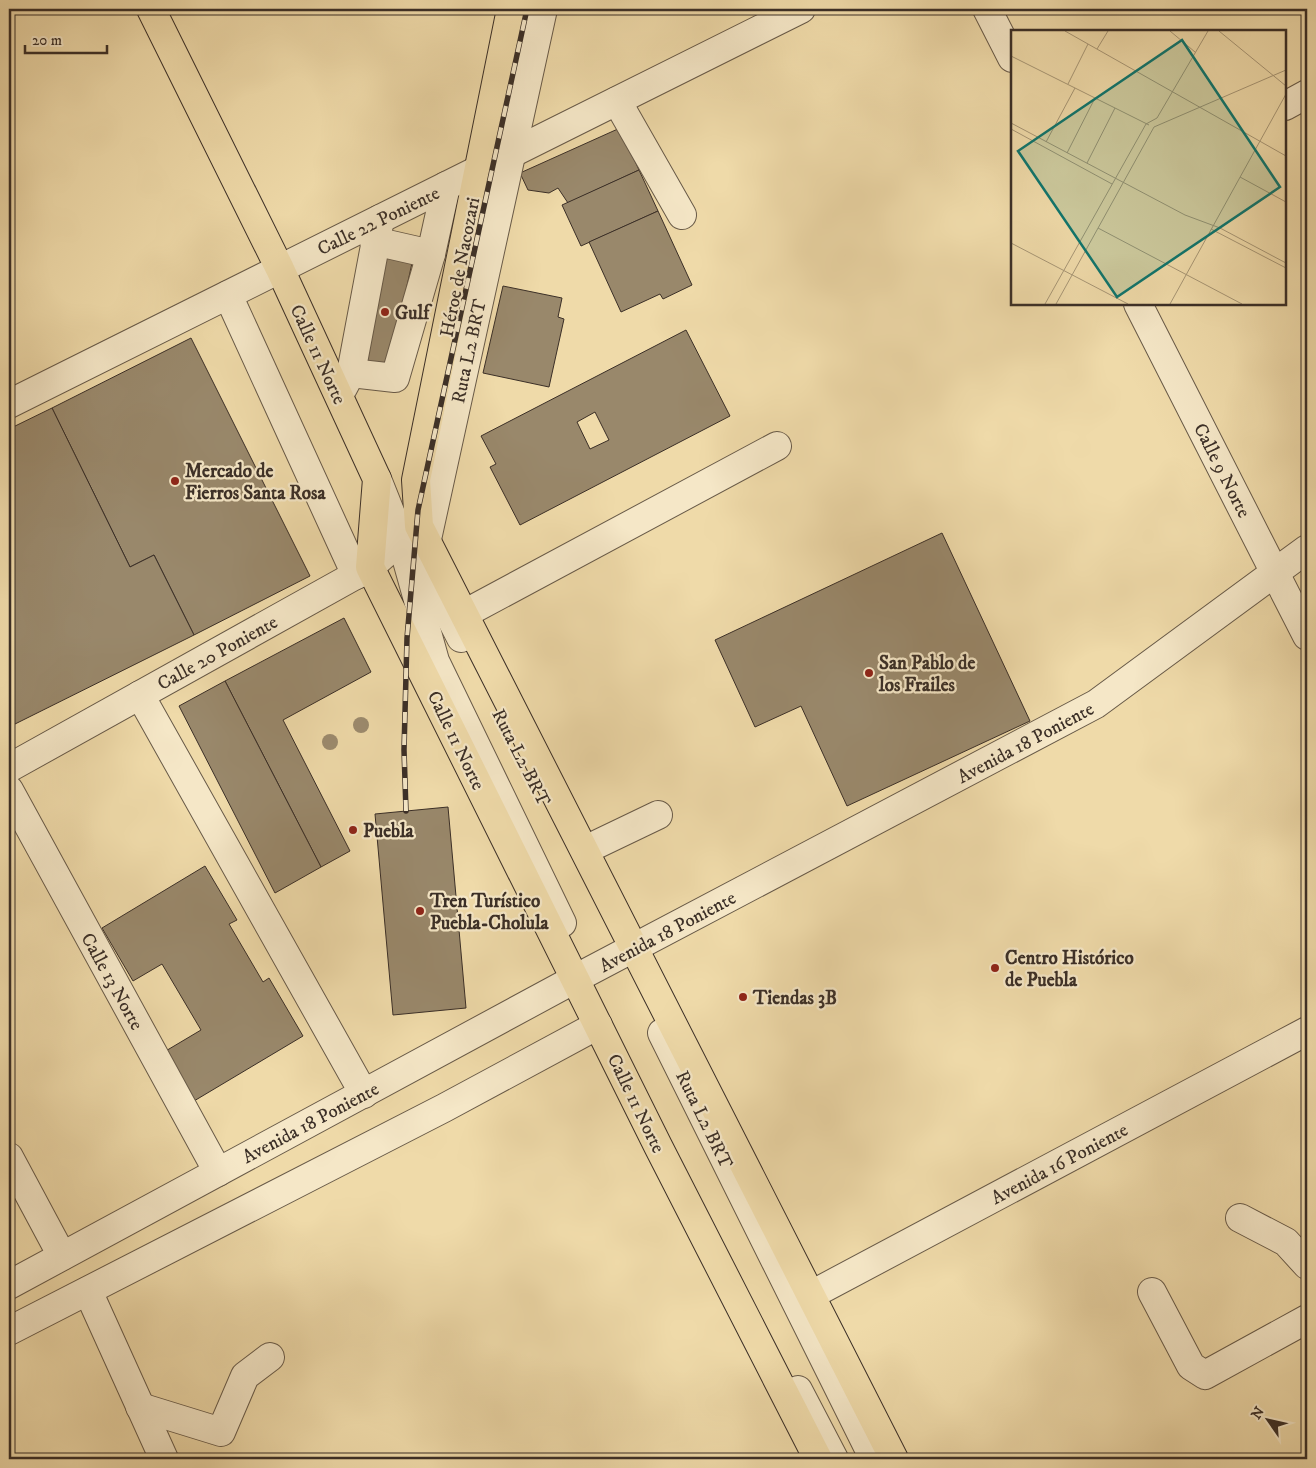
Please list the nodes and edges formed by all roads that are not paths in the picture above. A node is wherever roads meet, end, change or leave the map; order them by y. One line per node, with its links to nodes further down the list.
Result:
1 (151, 9): 16 (main road, Calle 11 Norte)
2 (511, 9): 11 (main road, Héroe de Nacozari)
3 (542, 9): 10 (street, Ruta L2 BRT)
4 (801, 9): 8 (street, Calle 22 Poniente)
5 (987, 9): 6 (street)
6 (1011, 56)
7 (1307, 94): 9 (street)
8 (617, 101): 10 (street, Calle 22 Poniente); 13 (street)
9 (1286, 105)
10 (510, 154): 11 (street, Calle 22 Poniente); 23 (street, Ruta L2 BRT)
11 (479, 170): 12 (street, Calle 22 Poniente); 23 (main road, Héroe de Nacozari)
12 (446, 186): 14 (street, Calle 22 Poniente); 15 (street)
13 (682, 215)
14 (377, 230): 15 (street); 16 (street, Calle 22 Poniente); 19 (street)
15 (431, 254): 19 (street)
16 (280, 269): 17 (street, Calle 22 Poniente); 19 (main road, Calle 11 Norte)
17 (228, 295): 20 (street, Calle 22 Poniente); 25 (street)
18 (1139, 305): 26 (street, Calle 9 Norte)
19 (345, 384): 22 (main road, Calle 11 Norte)
20 (9, 404)
21 (777, 446): 28 (street)
22 (377, 479): 23 (street, Ruta L2 BRT); 25 (main road, Calle 11 Norte)
23 (416, 536): 25 (street, Calle 20 Poniente); 28 (main road); 35 (street, Ruta L2 BRT); 36 (street, Ruta L2 BRT)
24 (1307, 549): 26 (street, Avenida 18 Poniente)
25 (363, 571): 30 (street, Calle 20 Poniente); 36 (main road, Calle 11 Norte)
26 (1275, 573): 27 (street, Calle 9 Norte); 35 (street, Avenida 18 Poniente)
27 (1298, 595): 29 (street, Calle 9 Norte)
28 (464, 614): 34 (main road)
29 (1307, 636)
30 (140, 695): 31 (street, Calle 20 Poniente); 39 (street)
31 (9, 768)
32 (9, 790): 41 (street, Calle 13 Norte)
33 (658, 815): 34 (street)
34 (585, 850): 35 (main road)
35 (628, 951): 36 (street, Avenida 18 Poniente); 48 (main road); 56 (street, Ruta L2 BRT)
36 (580, 976): 37 (main road, Calle 11 Norte); 39 (street, Avenida 18 Poniente); 55 (street, Ruta L2 BRT)
37 (598, 1025): 46 (street); 54 (main road, Calle 11 Norte)
38 (1307, 1031): 48 (street, Avenida 16 Poniente)
39 (364, 1094): 41 (street, Avenida 18 Poniente)
40 (9, 1157): 43 (street)
41 (218, 1172): 43 (street, Avenida 18 Poniente)
42 (1240, 1218): 44 (street)
43 (62, 1256): 45 (street, Avenida 18 Poniente)
44 (1307, 1265)
45 (9, 1285)
46 (88, 1291): 50 (street); 52 (street)
47 (1152, 1292): 49 (street)
48 (811, 1295): 57 (main road)
49 (1307, 1318)
50 (9, 1331)
51 (270, 1357): 52 (street)
52 (140, 1406): 53 (street)
53 (164, 1459)
54 (818, 1459)
55 (834, 1459)
56 (874, 1459)
57 (894, 1459)

